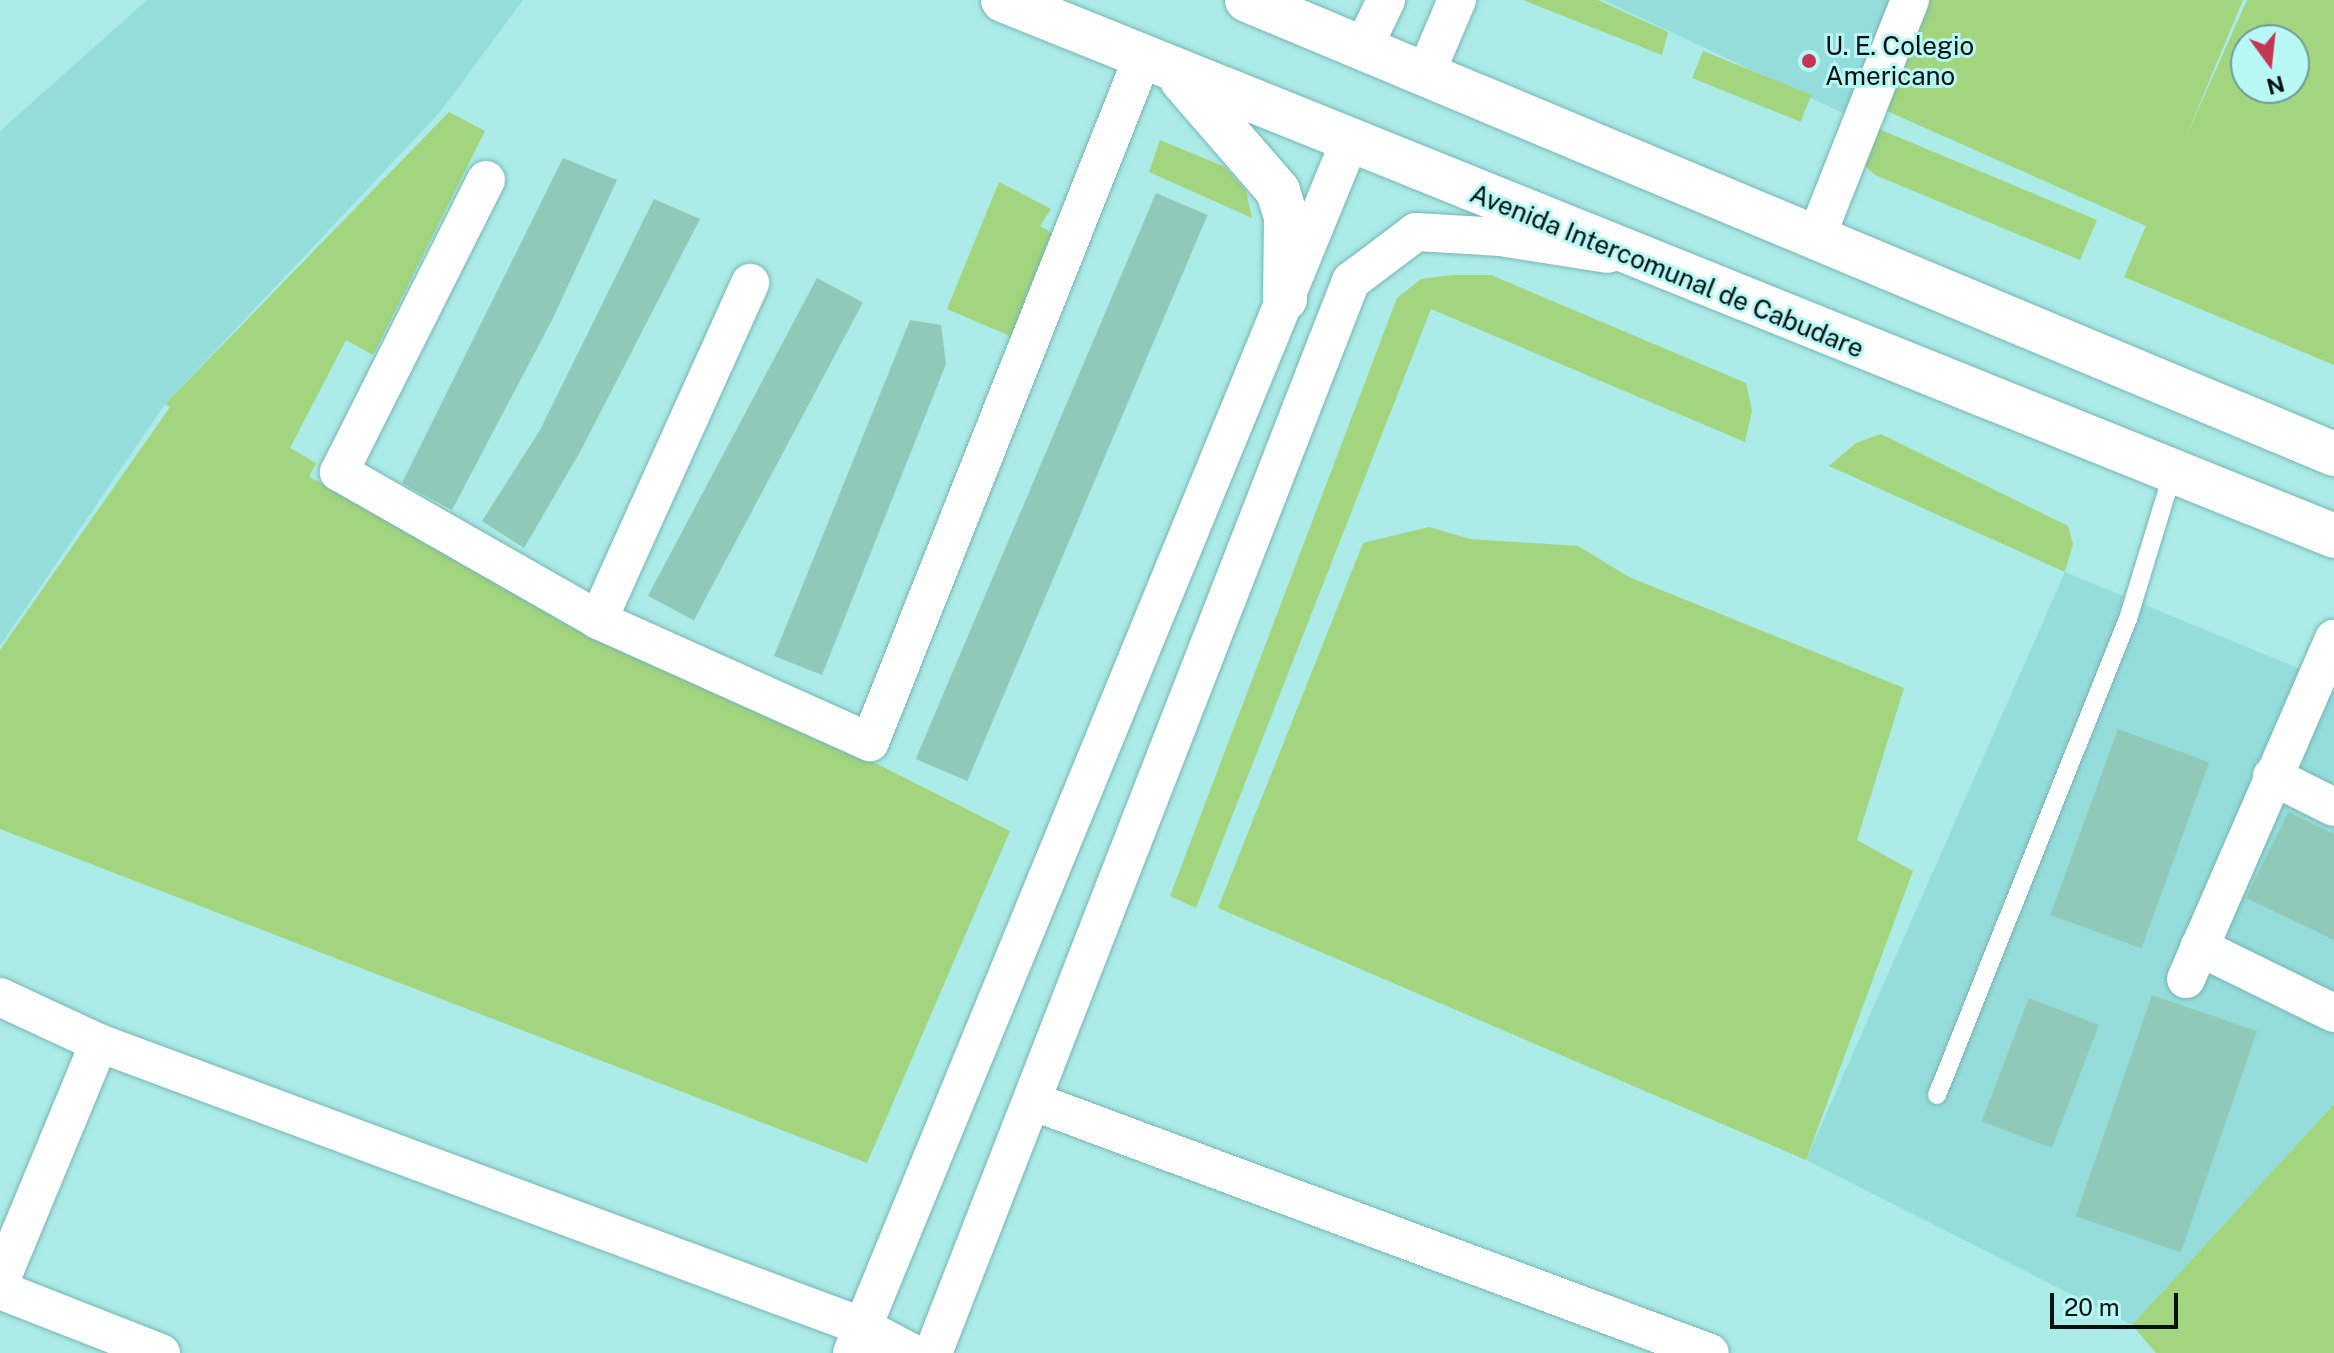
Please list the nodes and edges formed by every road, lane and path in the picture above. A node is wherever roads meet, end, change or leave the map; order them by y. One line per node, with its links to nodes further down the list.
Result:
1 (1003, 0): 7 (highway, Avenida Intercomunal de Cabudare)
2 (1247, 0): 6 (highway)
3 (1386, 0): 6 (street)
4 (1457, 0): 8 (street)
5 (1910, 0): 11 (street)
6 (1364, 46): 8 (highway)
7 (1159, 66): 9 (highway, Avenida Intercomunal de Cabudare); 14 (highway); 18 (street)
8 (1425, 75): 11 (highway)
9 (1349, 143): 12 (highway, Avenida Intercomunal de Cabudare); 14 (street)
10 (486, 180): 18 (street)
11 (1817, 235): 15 (highway)
12 (1637, 259): 16 (highway, Avenida Intercomunal de Cabudare); 26 (street)
13 (750, 283): 18 (street)
14 (1285, 299): 29 (street)
15 (2334, 454)
16 (2173, 472): 17 (highway, Avenida Intercomunal de Cabudare); 25 (lane)
17 (2334, 536)
18 (598, 620)
19 (2334, 639): 20 (street)
20 (2272, 776): 21 (street); 23 (street)
21 (2334, 807)
22 (0, 997): 24 (street)
23 (2334, 1013)
24 (99, 1043): 27 (street); 29 (street)
25 (1937, 1095)
26 (1032, 1101): 32 (street); 33 (street)
27 (0, 1282)
28 (0, 1290): 30 (street)
29 (856, 1340): 31 (street)
30 (161, 1353)
31 (912, 1353)
32 (933, 1353)
33 (1710, 1353)

